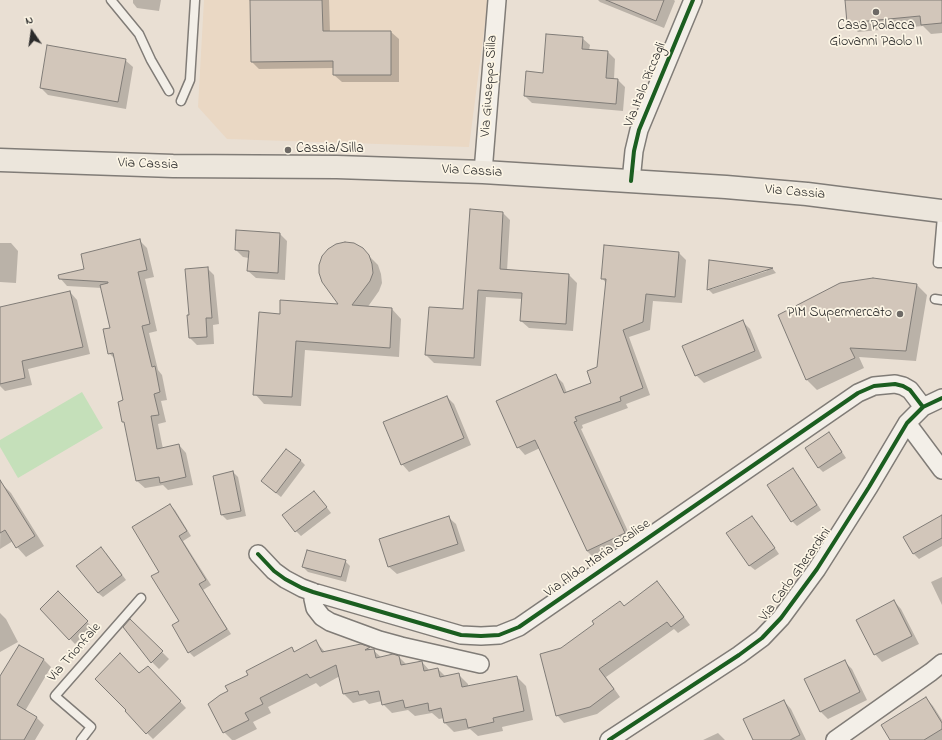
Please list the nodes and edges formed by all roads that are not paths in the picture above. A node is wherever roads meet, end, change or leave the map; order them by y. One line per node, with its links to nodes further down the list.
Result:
1 (111, 0): 5 (lane)
2 (195, 0): 6 (lane)
3 (497, 0): 8 (street, Via Giuseppe Silla)
4 (693, 0): 9 (street, Via Italo Piccagli)
5 (169, 91)
6 (181, 101)
7 (0, 160): 8 (main road, Via Cassia)
8 (483, 172): 9 (main road, Via Cassia)
9 (631, 181): 10 (main road, Via Cassia)
10 (942, 211)
11 (942, 216): 12 (lane)
12 (942, 263)
13 (942, 398): 14 (street, Via Carlo Gherardini)
14 (923, 407): 15 (street, Via Carlo Gherardini); 18 (street, Via Aldo Maria Scalise)
15 (907, 423): 16 (street); 23 (street, Via Carlo Gherardini)
16 (942, 470)
17 (258, 554): 18 (street, Via Aldo Maria Scalise)
18 (313, 592): 21 (street)
19 (141, 598): 22 (lane, Via Trionfale)
20 (942, 663): 24 (street)
21 (480, 664)
22 (81, 740)
23 (609, 740)
24 (835, 740)

